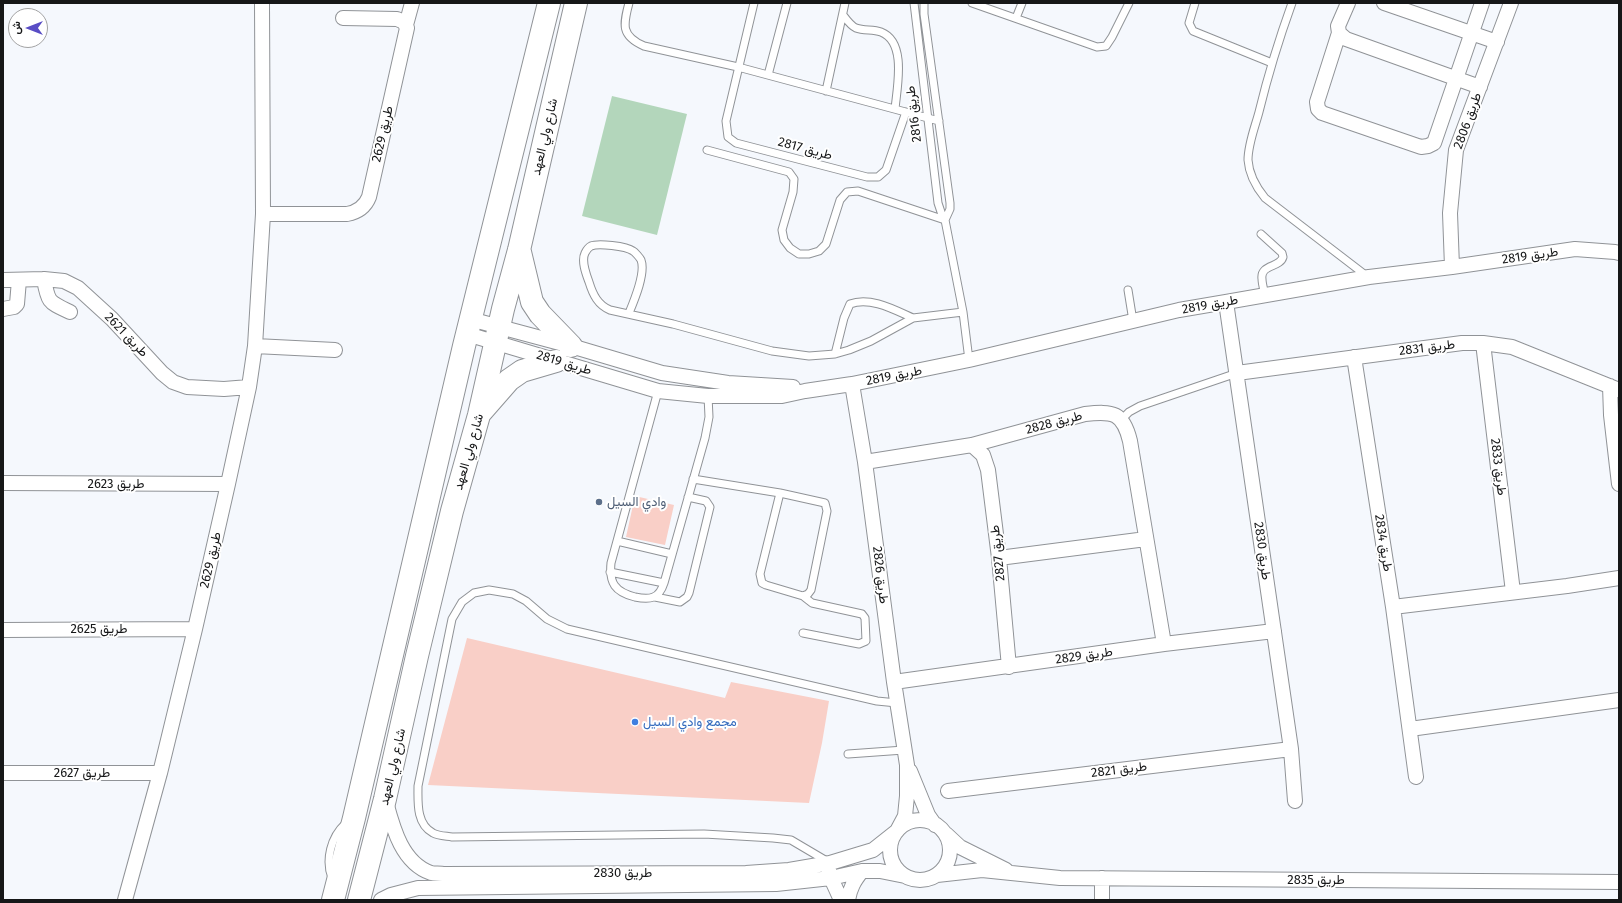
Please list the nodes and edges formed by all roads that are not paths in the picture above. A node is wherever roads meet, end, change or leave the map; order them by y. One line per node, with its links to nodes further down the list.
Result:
1 (262, 3): 38 (street, طريق 2629)
2 (412, 3): 23 (street, طريق 2629)
3 (549, 3): 57 (main road, شارع ولي العهد)
4 (576, 3): 41 (main road, شارع ولي العهد)
5 (629, 3): 28 (lane)
6 (754, 3): 28 (lane)
7 (787, 3): 29 (lane)
8 (845, 3): 20 (lane)
9 (914, 3): 35 (lane, طريق 2816)
10 (924, 3): 36 (lane, طريق 2816)
11 (972, 3): 22 (lane)
12 (1022, 3): 22 (lane)
13 (1129, 3): 22 (lane)
14 (1195, 3): 27 (lane)
15 (1292, 3): 27 (lane)
16 (1348, 3): 24 (street)
17 (1384, 3): 25 (street)
18 (1482, 3): 25 (street)
19 (1512, 3): 26 (street, طريق 2806)
20 (842, 15): 32 (lane); 33 (lane)
21 (343, 18): 23 (street)
22 (1016, 18)
23 (406, 25): 38 (street, طريق 2629)
24 (1339, 33): 30 (street); 30 (street)
25 (1470, 34): 26 (street); 30 (street)
26 (1497, 42): 31 (street, طريق 2806)
27 (1272, 63): 44 (lane)
28 (738, 67): 29 (lane); 34 (lane, طريق 2817)
29 (768, 75): 32 (lane)
30 (1456, 78): 31 (street)
31 (1480, 87): 43 (street, طريق 2806)
32 (826, 91): 33 (lane)
33 (895, 109): 34 (lane)
34 (906, 112): 35 (lane)
35 (927, 118): 36 (lane); 39 (lane, طريق 2816)
36 (939, 121): 39 (lane, طريق 2816)
37 (708, 150): 39 (lane)
38 (263, 214): 59 (street, طريق 2629)
39 (945, 220): 53 (lane, طريق 2816)
40 (1261, 234): 49 (lane)
41 (519, 250): 57 (main road, شارع ولي العهد); 60 (main road)
42 (1619, 253): 43 (street, طريق 2819)
43 (1452, 268): 44 (street, طريق 2819)
44 (1369, 277): 49 (street, طريق 2819)
45 (44, 279): 47 (street, طريق 2621); 52 (street); 70 (street, طريق 2621)
46 (3, 280): 47 (street, طريق 2621)
47 (19, 280): 51 (street)
48 (1128, 290): 56 (lane)
49 (1266, 295): 50 (street, طريق 2819)
50 (1226, 302): 56 (street, طريق 2819); 66 (street, طريق 2830)
51 (3, 309)
52 (70, 312)
53 (963, 312): 55 (lane); 64 (lane, طريق 2816)
54 (629, 314): 54 (lane); 62 (lane)
55 (913, 318): 62 (lane); 62 (lane)
56 (1133, 322): 64 (street, طريق 2819)
57 (483, 329): 60 (street, طريق 2819); 65 (street, طريق 2819); 75 (main road, شارع ولي العهد); 126 (main road, شارع ولي العهد)
58 (1483, 343): 63 (street, طريق 2831); 71 (street, طريق 2831); 92 (street, طريق 2833)
59 (255, 346): 61 (street); 70 (street, طريق 2629)
60 (571, 346): 67 (street, طريق 2819)
61 (335, 350)
62 (835, 354)
63 (1354, 357): 66 (street, طريق 2831); 95 (street, طريق 2834)
64 (969, 360): 69 (street, طريق 2819)
65 (556, 361): 72 (street, طريق 2819); 75 (main road)
66 (1237, 372): 76 (lane); 98 (street, طريق 2830)
67 (662, 373): 68 (street, طريق 2819); 72 (street)
68 (706, 379): 73 (street, طريق 2819); 74 (street)
69 (852, 384): 73 (street, طريق 2819); 78 (street, طريق 2826)
70 (249, 387): 81 (street, طريق 2629)
71 (1614, 388): 82 (street, طريق 2831)
72 (658, 391): 74 (street, طريق 2819); 86 (lane)
73 (805, 391): 74 (street, طريق 2819)
74 (708, 396): 79 (lane)
75 (479, 415): 114 (main road, شارع ولي العهد)
76 (1122, 419): 77 (street, طريق 2828); 85 (street)
77 (972, 445): 78 (street, طريق 2828); 88 (street, طريق 2827)
78 (865, 462): 102 (street, طريق 2826)
79 (693, 479): 83 (lane); 84 (lane)
80 (3, 483): 81 (street, طريق 2623)
81 (228, 484): 96 (street, طريق 2629)
82 (1619, 484)
83 (780, 493): 93 (lane); 93 (lane)
84 (688, 497): 87 (lane); 94 (lane)
85 (1146, 539): 88 (street); 100 (street)
86 (617, 541): 87 (lane); 89 (lane)
87 (672, 554): 91 (lane)
88 (999, 558): 101 (street, طريق 2827)
89 (610, 572): 91 (lane); 94 (lane)
90 (1619, 578): 92 (street)
91 (664, 583): 94 (lane)
92 (1513, 592): 95 (street)
93 (803, 596): 99 (lane)
94 (655, 597)
95 (1393, 607): 105 (street, طريق 2834)
96 (195, 629): 97 (street, طريق 2625); 111 (street, طريق 2629)
97 (3, 630)
98 (1274, 631): 100 (street, طريق 2829); 106 (street, طريق 2830)
99 (803, 633)
100 (1164, 644): 101 (street, طريق 2829)
101 (1009, 666): 102 (street, طريق 2829)
102 (894, 682): 104 (street, طريق 2826)
103 (1619, 700): 105 (street)
104 (897, 703): 107 (street, طريق 2826); 118 (lane)
105 (1410, 729): 112 (street, طريق 2834)
106 (1291, 749): 113 (street, طريق 2821); 115 (street, طريق 2830)
107 (904, 750): 108 (lane); 109 (street, طريق 2826)
108 (848, 754)
109 (907, 765): 116 (street, طريق 2826); 117 (street, طريق 2826)
110 (3, 773): 111 (street, طريق 2627)
111 (160, 773): 127 (street, طريق 2629)
112 (1416, 777)
113 (948, 791)
114 (386, 800): 118 (street, طريق 2830); 128 (main road, شارع ولي العهد)
115 (1295, 801)
116 (939, 828): 117 (street); 120 (street, طريق 2835); 121 (street)
117 (897, 831): 118 (street, طريق 2830); 122 (street)
118 (830, 863): 123 (street)
119 (862, 871): 122 (street, طريق 2830); 123 (street, طريق 2830); 131 (street)
120 (1014, 874): 121 (street, طريق 2835); 124 (street, طريق 2835)
121 (937, 875): 122 (street)
122 (905, 876)
123 (831, 878): 129 (street, طريق 2830); 130 (street)
124 (1102, 878): 125 (street, طريق 2835); 132 (street)
125 (1619, 882)
126 (335, 893)
127 (125, 900)
128 (359, 900)
129 (381, 900)
130 (841, 900)
131 (848, 900)
132 (1102, 900)

